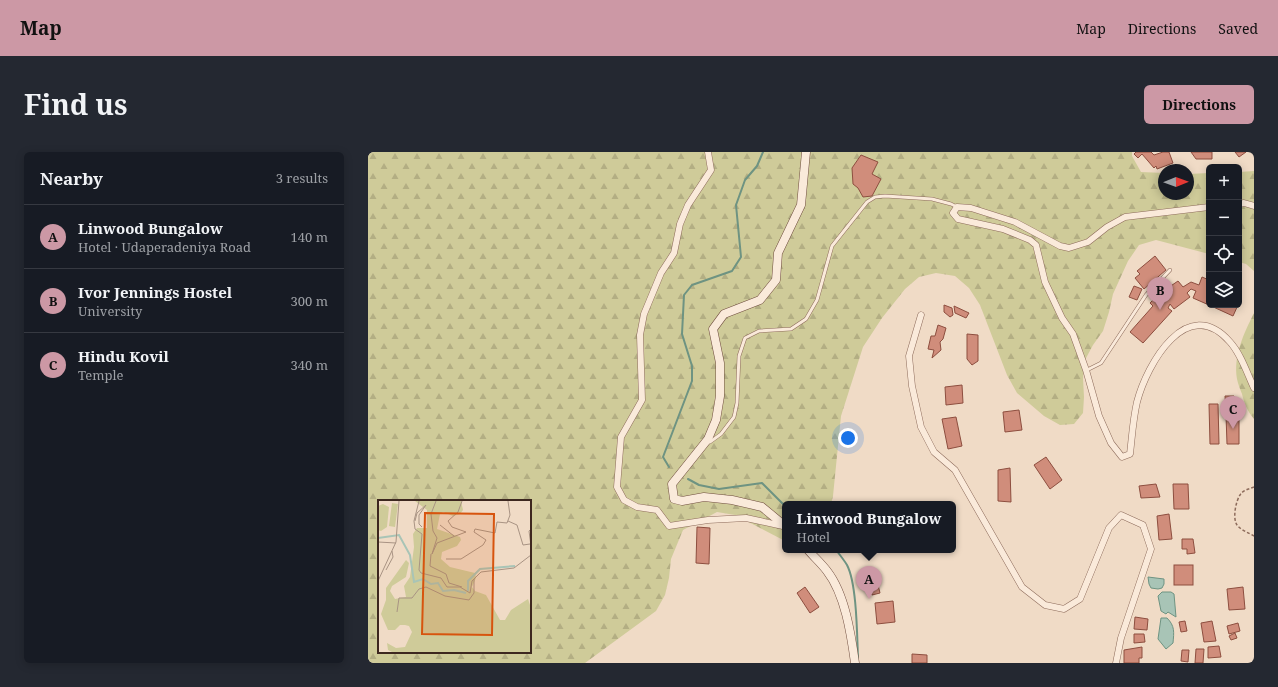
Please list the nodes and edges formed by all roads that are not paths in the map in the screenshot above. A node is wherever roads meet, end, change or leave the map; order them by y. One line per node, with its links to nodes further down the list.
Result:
1 (708, 152): 13 (street)
2 (806, 152): 11 (street)
3 (1242, 203): 4 (street)
4 (1254, 206)
5 (957, 207): 6 (street); 9 (street); 11 (lane)
6 (1206, 207)
7 (1170, 270): 9 (lane)
8 (920, 315): 16 (street)
9 (1086, 370): 10 (street)
10 (1254, 388)
11 (701, 448): 12 (street)
12 (782, 524)
13 (782, 525)
14 (811, 553): 15 (street)
15 (855, 663)
16 (1116, 663)

